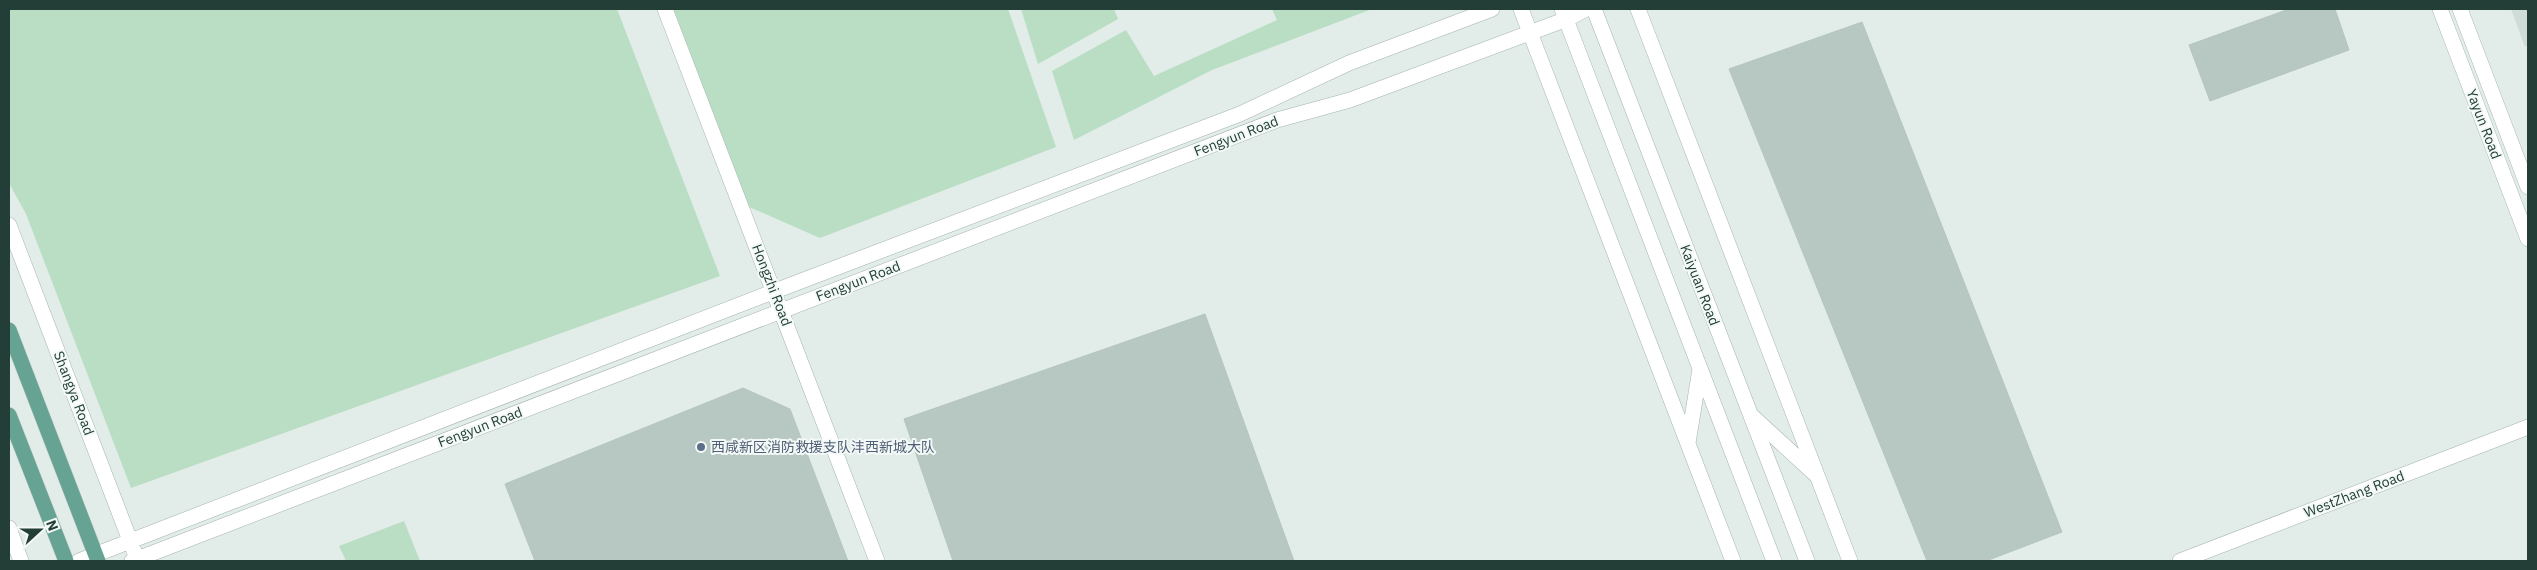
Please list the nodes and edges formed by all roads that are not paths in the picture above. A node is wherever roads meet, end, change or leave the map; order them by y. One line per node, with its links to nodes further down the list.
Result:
1 (665, 9): 14 (street, Hongzhi Road)
2 (1492, 9): 14 (street, Fengyun Road)
3 (1521, 9): 10 (street)
4 (1586, 9): 9 (street, Fengyun Road)
5 (1594, 9): 19 (street, Kaiyuan Road)
6 (1638, 9): 22 (street)
7 (2440, 9): 13 (street, Yayun Road)
8 (2460, 9): 11 (street, Yayun Road)
9 (1565, 14): 10 (street, Fengyun Road); 17 (street)
10 (1530, 33): 15 (street, Fengyun Road); 21 (street)
11 (2528, 187)
12 (9, 225): 24 (street, Shangya Road)
13 (2528, 239)
14 (775, 291): 15 (street, Hongzhi Road); 24 (street, Fengyun Road)
15 (782, 310): 29 (street, Fengyun Road); 30 (street, Hongzhi Road)
16 (9, 330): 25 (main road)
17 (1700, 368): 21 (street); 32 (street)
18 (9, 415): 27 (main road)
19 (1750, 415): 22 (street); 33 (street, Kaiyuan Road)
20 (2528, 427): 35 (street, WestZhang Road)
21 (1688, 445): 31 (street)
22 (1818, 477): 34 (street)
23 (9, 528): 26 (street)
24 (131, 541): 25 (street, Fengyun Road); 29 (street, Shangya Road)
25 (96, 558): 28 (street, Fengyun Road)
26 (21, 561)
27 (66, 561)
28 (79, 561)
29 (136, 561)
30 (877, 561)
31 (1733, 561)
32 (1774, 561)
33 (1807, 561)
34 (1850, 561)
35 (2180, 561)

